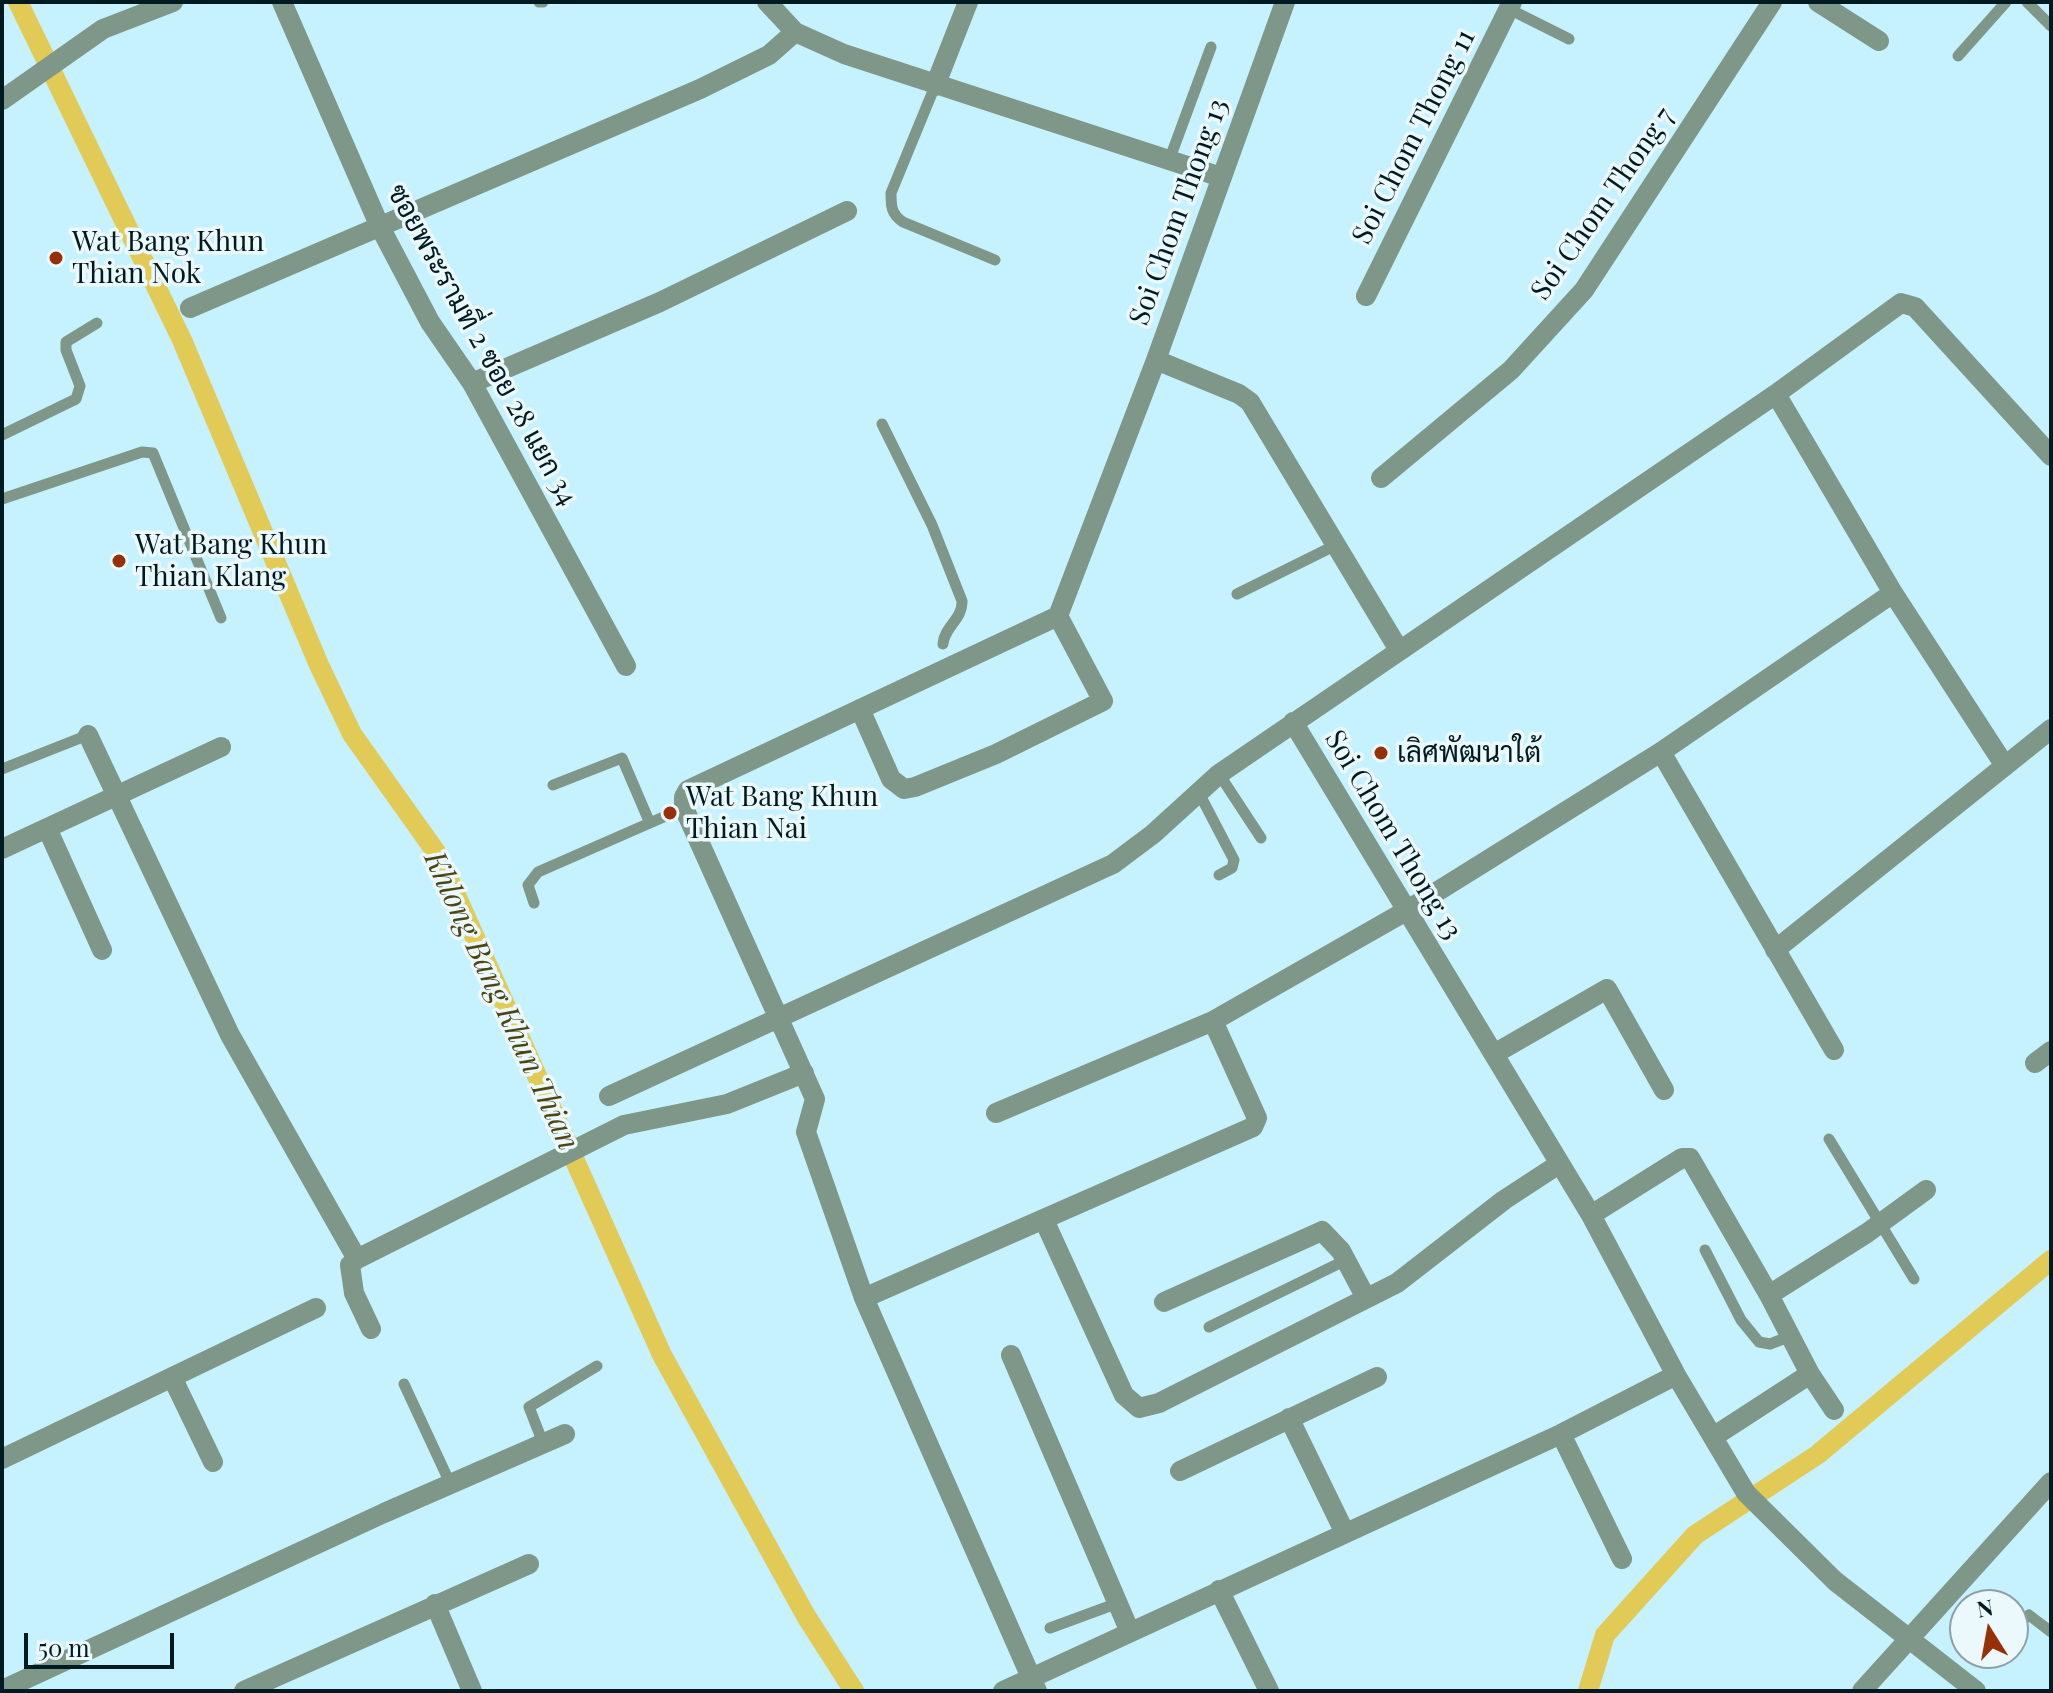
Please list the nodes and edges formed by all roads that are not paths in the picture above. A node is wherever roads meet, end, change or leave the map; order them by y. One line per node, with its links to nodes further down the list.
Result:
1 (173, 2): 18 (street)
2 (282, 2): 22 (street, ซอยพระรามที่ 2 ซอย 28 แยก 34)
3 (767, 2): 12 (street)
4 (968, 2): 17 (street)
5 (1285, 2): 20 (street, Soi Chom Thong 13)
6 (1772, 2): 33 (street, Soi Chom Thong 7)
7 (1818, 2): 14 (street)
8 (2006, 2): 16 (lane)
9 (2027, 2): 11 (lane)
10 (1511, 6): 13 (lane); 24 (street, Soi Chom Thong 11)
11 (2051, 26)
12 (795, 32): 17 (street); 22 (street)
13 (1569, 39)
14 (1879, 41)
15 (1211, 47): 19 (lane)
16 (1958, 56)
17 (935, 86): 19 (street); 23 (lane)
18 (2, 100)
19 (1170, 158): 20 (street)
20 (1221, 177): 27 (street, Soi Chom Thong 13)
21 (847, 211): 28 (street)
22 (380, 227): 25 (street); 28 (street, ซอยพระรามที่ 2 ซอย 28 แยก 34)
23 (995, 260)
24 (1366, 296)
25 (190, 308)
26 (97, 323): 31 (lane)
27 (1156, 360): 35 (street, Soi Chom Thong 13); 38 (street)
28 (472, 383): 42 (street, ซอยพระรามที่ 2 ซอย 28 แยก 34)
29 (1776, 394): 32 (street); 36 (street); 41 (street)
30 (882, 424): 40 (lane)
31 (2, 435)
32 (2051, 456)
33 (1381, 478)
34 (2, 499): 39 (lane)
35 (1336, 545): 37 (lane); 41 (street, Soi Chom Thong 13)
36 (1893, 593): 48 (street); 49 (street)
37 (1237, 594)
38 (1058, 616): 43 (street); 43 (street)
39 (221, 618)
40 (943, 644)
41 (1399, 650): 44 (street, Soi Chom Thong 13)
42 (626, 666)
43 (860, 709): 55 (street)
44 (1293, 722): 51 (street); 62 (street, Soi Chom Thong 13)
45 (2051, 729): 49 (street)
46 (88, 735): 50 (lane); 54 (street)
47 (221, 747): 54 (street)
48 (1661, 752): 62 (street); 64 (street)
49 (2005, 766): 64 (street)
50 (2, 769)
51 (1219, 774): 53 (street); 58 (lane)
52 (553, 785): 56 (lane)
53 (1199, 793): 60 (lane); 65 (street)
54 (117, 796): 57 (street); 80 (street)
55 (684, 808): 56 (lane); 65 (street)
56 (649, 821): 61 (lane)
57 (47, 828): 59 (street); 63 (street)
58 (1261, 838)
59 (2, 849)
60 (1219, 875)
61 (534, 903)
62 (1406, 911): 66 (street); 68 (street, Soi Chom Thong 13)
63 (102, 950)
64 (1775, 950): 67 (street)
65 (778, 1017): 69 (street); 71 (street)
66 (1213, 1021): 72 (street); 77 (street)
67 (1834, 1050)
68 (1494, 1054): 70 (street); 74 (street, Soi Chom Thong 13)
69 (804, 1073): 80 (street); 84 (street)
70 (1664, 1090)
71 (609, 1096)
72 (996, 1113)
73 (1829, 1139): 78 (lane)
74 (1559, 1164): 76 (street, Soi Chom Thong 13); 85 (street)
75 (1926, 1190): 78 (street)
76 (1591, 1215): 83 (street); 94 (street, Soi Chom Thong 13)
77 (1044, 1220): 84 (street); 85 (street)
78 (1880, 1225): 82 (lane); 83 (street)
79 (1705, 1250): 90 (lane)
80 (357, 1259): 89 (street)
81 (1346, 1260): 85 (street); 86 (street); 88 (lane)
82 (1914, 1279)
83 (1769, 1295): 90 (street)
84 (864, 1298): 120 (street)
85 (1366, 1298)
86 (1164, 1302)
87 (316, 1308): 95 (street)
88 (1209, 1327)
89 (371, 1329)
90 (1791, 1336): 93 (street)
91 (1011, 1355): 113 (street)
92 (597, 1366): 103 (lane)
93 (1810, 1374): 98 (street); 102 (street)
94 (1676, 1375): 101 (street); 102 (street, Soi Chom Thong 13)
95 (172, 1377): 104 (street); 105 (street)
96 (1377, 1377): 99 (street)
97 (404, 1384): 108 (lane)
98 (1834, 1410)
99 (1289, 1418): 106 (street); 109 (street)
100 (565, 1434): 103 (street)
101 (1561, 1434): 109 (street); 110 (street)
102 (1713, 1437): 119 (street, Soi Chom Thong 13)
103 (543, 1443): 108 (street)
104 (2, 1459)
105 (213, 1462)
106 (1180, 1471)
107 (2051, 1482): 119 (street)
108 (450, 1483): 121 (street)
109 (1345, 1533): 112 (street)
110 (1622, 1559)
111 (529, 1564): 114 (street)
112 (1219, 1590): 117 (street); 125 (street)
113 (1118, 1603): 116 (lane); 117 (street)
114 (435, 1604): 122 (street); 123 (street)
115 (2029, 1615): 118 (lane)
116 (1050, 1628)
117 (1130, 1632): 120 (street)
118 (2051, 1632)
119 (1908, 1640): 126 (street); 127 (street, Soi Chom Thong 13)
120 (1033, 1684): 124 (street)
121 (2, 1690)
122 (244, 1691)
123 (472, 1691)
124 (1003, 1691)
125 (1269, 1691)
126 (1862, 1691)
127 (1976, 1691)

